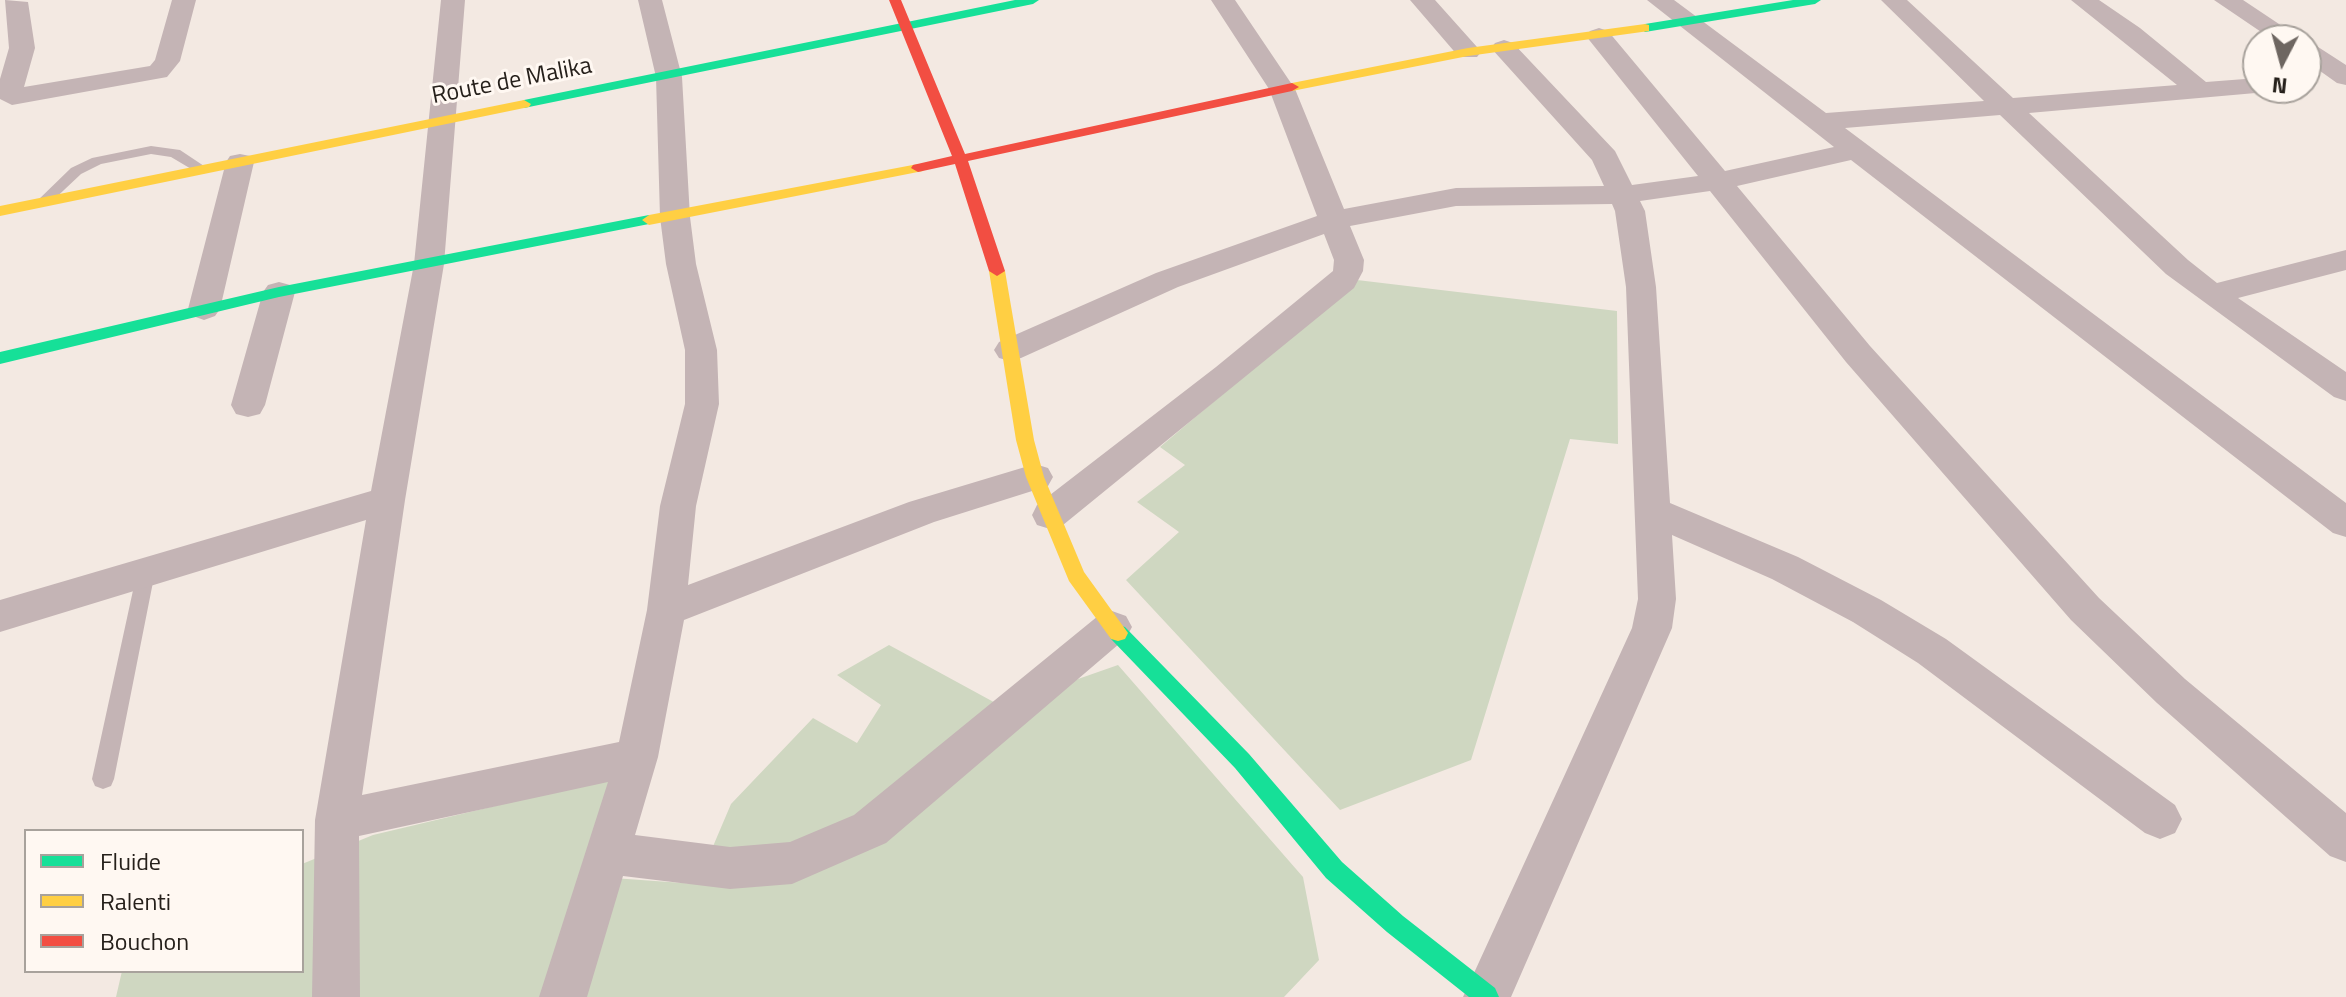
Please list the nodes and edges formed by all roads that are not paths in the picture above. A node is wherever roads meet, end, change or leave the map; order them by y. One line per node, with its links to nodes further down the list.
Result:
1 (184, 0): 13 (street)
2 (453, 0): 28 (street)
3 (650, 0): 21 (street)
4 (895, 0): 16 (street)
5 (1033, 0): 16 (street, Route de Malika)
6 (1223, 0): 25 (street)
7 (1422, 0): 19 (street)
8 (1659, 0): 14 (street)
9 (1815, 0): 14 (street)
10 (1893, 0): 27 (street)
11 (2083, 0): 26 (street)
12 (2226, 0): 15 (street)
13 (14, 3)
14 (1688, 20): 17 (street); 29 (street)
15 (2264, 24)
16 (906, 26): 21 (street, Route de Malika); 31 (street)
17 (1599, 36): 18 (street); 34 (street)
18 (1504, 48): 19 (street); 35 (street)
19 (1468, 52): 25 (street)
20 (2322, 61): 22 (street)
21 (669, 77): 28 (street, Route de Malika); 38 (street)
22 (2346, 78): 23 (street)
23 (2322, 81)
24 (2242, 87): 26 (street)
25 (1282, 89): 31 (street); 39 (street)
26 (2198, 89): 27 (street)
27 (2009, 106): 29 (street); 43 (street)
28 (443, 120): 32 (street, Route de Malika); 41 (street)
29 (1821, 122): 30 (street)
30 (1859, 150): 34 (street); 53 (street)
31 (960, 159): 38 (street); 45 (street)
32 (240, 162): 33 (street, Route de Malika); 44 (street)
33 (203, 170): 36 (street, Route de Malika); 36 (lane)
34 (1715, 182): 35 (street); 62 (street)
35 (1624, 195): 39 (street); 51 (street)
36 (42, 203): 37 (street, Route de Malika)
37 (0, 211)
38 (675, 217): 41 (street); 55 (street)
39 (1334, 220): 45 (street); 52 (street)
40 (2346, 260): 43 (street)
41 (429, 264): 42 (street); 50 (street)
42 (279, 292): 44 (street); 48 (street)
43 (2212, 295): 47 (street)
44 (204, 309): 46 (street)
45 (1010, 350): 49 (street)
46 (0, 358)
47 (2346, 389)
48 (248, 405)
49 (1035, 477): 52 (street); 55 (street)
50 (387, 500): 54 (street); 61 (street)
51 (1655, 512): 60 (street); 66 (street)
52 (1050, 515): 57 (street)
53 (2346, 523)
54 (146, 572): 56 (street); 59 (lane)
55 (666, 610): 58 (street)
56 (0, 616)
57 (1112, 627): 63 (street); 66 (street)
58 (637, 757): 61 (street); 63 (street)
59 (103, 779)
60 (2160, 819)
61 (337, 820): 64 (street)
62 (2346, 841)
63 (609, 853): 65 (street)
64 (336, 997)
65 (563, 997)
66 (1487, 997)

